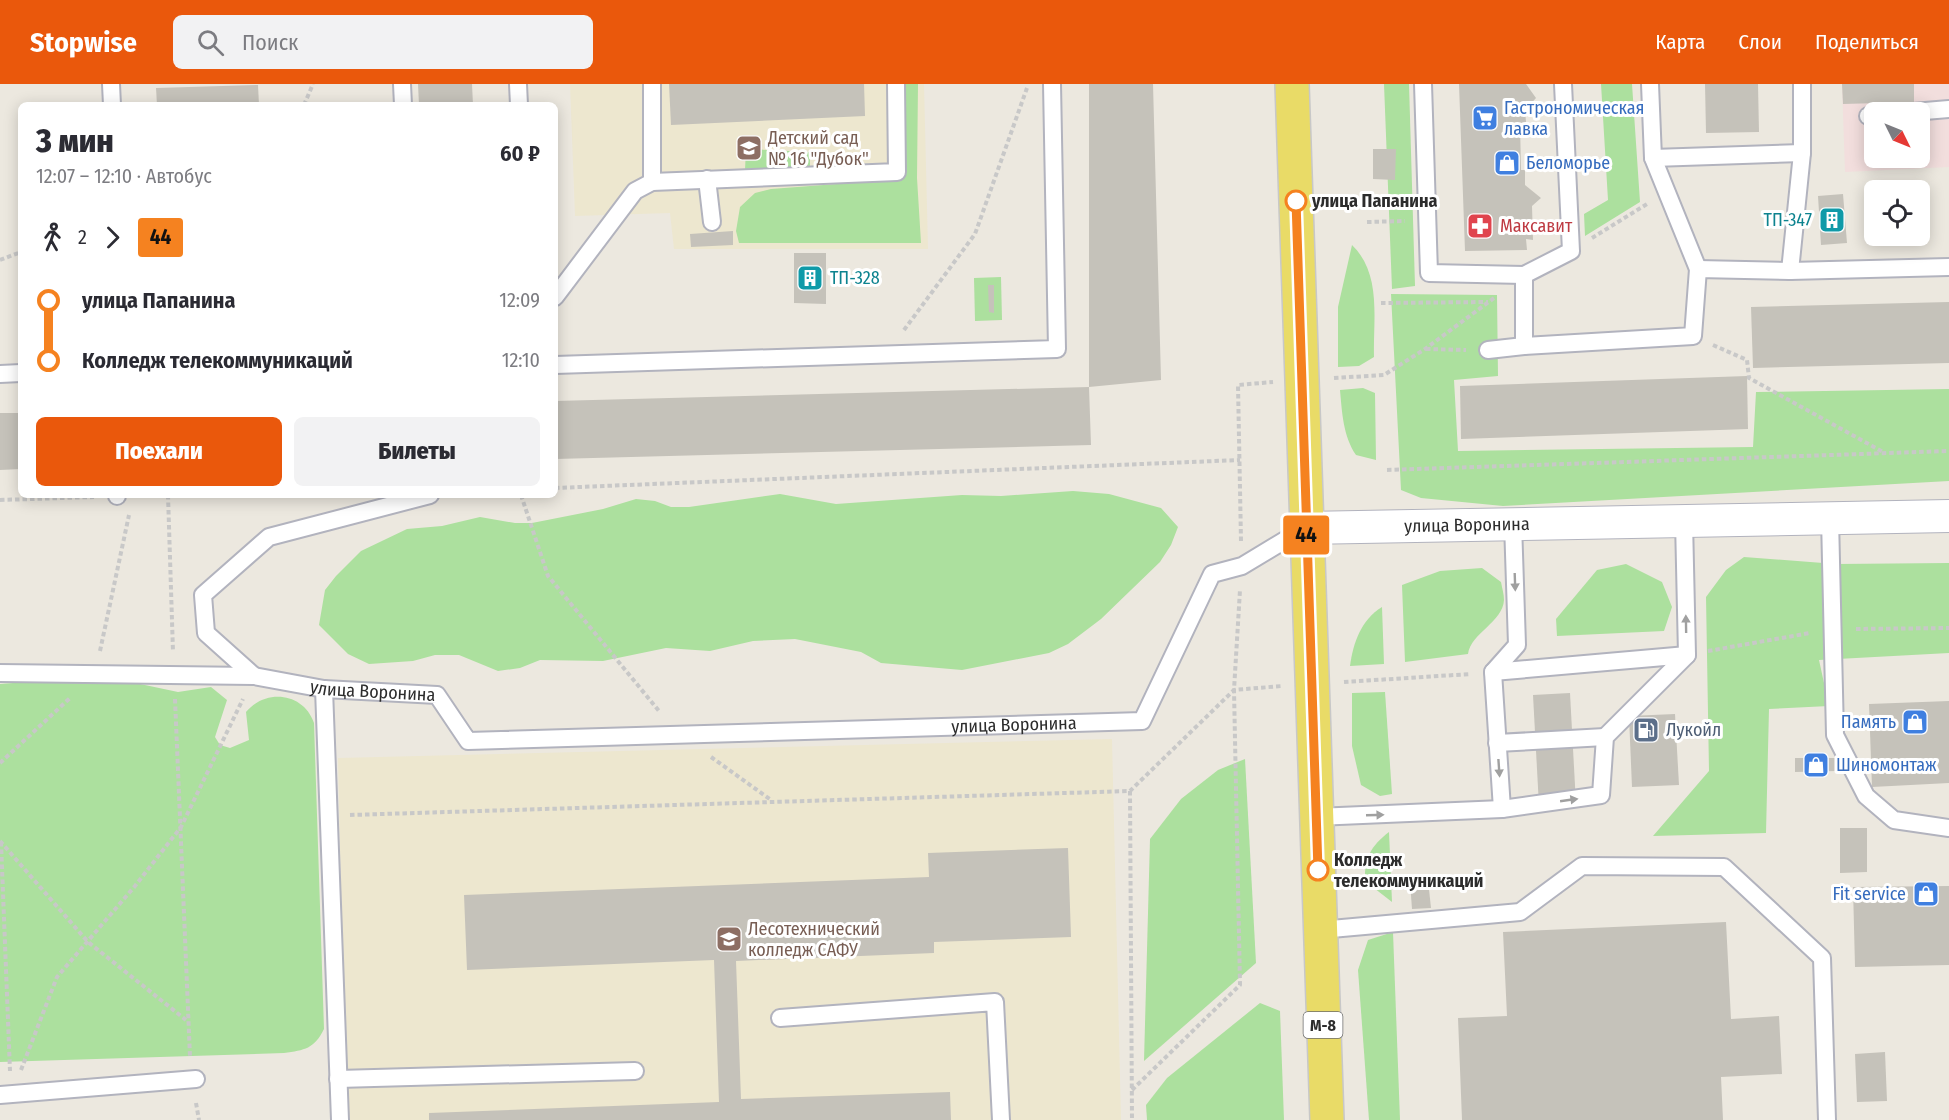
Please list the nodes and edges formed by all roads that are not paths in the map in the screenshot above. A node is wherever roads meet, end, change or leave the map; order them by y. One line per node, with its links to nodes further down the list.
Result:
1 (111, 84): 12 (lane)
2 (402, 84): 13 (lane)
3 (518, 84): 14 (lane)
4 (652, 84): 20 (lane)
5 (896, 84): 19 (lane)
6 (1052, 84): 29 (lane)
7 (1292, 84): 37 (main road)
8 (1423, 84): 25 (lane)
9 (1563, 84): 25 (lane)
10 (1650, 84): 18 (lane)
11 (1802, 84): 17 (lane)
12 (112, 102)
13 (403, 102)
14 (519, 102)
15 (1949, 110): 16 (lane)
16 (1930, 111)
17 (1802, 153): 18 (lane); 24 (lane)
18 (1653, 158): 23 (lane)
19 (707, 180): 20 (lane); 21 (lane)
20 (652, 182): 26 (lane)
21 (712, 222)
22 (1949, 267): 24 (lane)
23 (1698, 269): 24 (lane); 27 (lane)
24 (1790, 271)
25 (1524, 275): 27 (lane)
26 (558, 293)
27 (1524, 346): 28 (lane)
28 (1488, 350)
29 (558, 364)
30 (0, 374): 31 (lane)
31 (18, 374)
32 (418, 498): 41 (lane)
33 (1949, 516): 34 (street, улица Воронина)
34 (1830, 518): 35 (street, улица Воронина); 47 (lane)
35 (1684, 521): 36 (street, улица Воронина); 38 (lane, one-way to 35)
36 (1513, 523): 37 (street, улица Воронина); 39 (lane, one-way to 39)
37 (1305, 528): 42 (lane, улица Воронина); 46 (main road)
38 (1687, 655): 39 (lane); 43 (lane)
39 (1493, 672): 44 (lane)
40 (0, 673): 41 (lane, улица Воронина)
41 (254, 676): 42 (lane, улица Воронина)
42 (324, 689): 52 (lane)
43 (1605, 736): 44 (lane); 45 (lane, one-way to 43)
44 (1497, 743): 45 (lane, one-way to 45)
45 (1502, 809): 46 (lane, one-way to 45)
46 (1316, 817): 48 (main road)
47 (1949, 828)
48 (1320, 930): 56 (main road, М-8); 57 (lane)
49 (780, 1018): 55 (lane)
50 (635, 1071): 52 (lane)
51 (194, 1079): 53 (lane)
52 (338, 1079): 54 (lane)
53 (5, 1095)
54 (340, 1120)
55 (1001, 1120)
56 (1327, 1120)
57 (1827, 1120)

